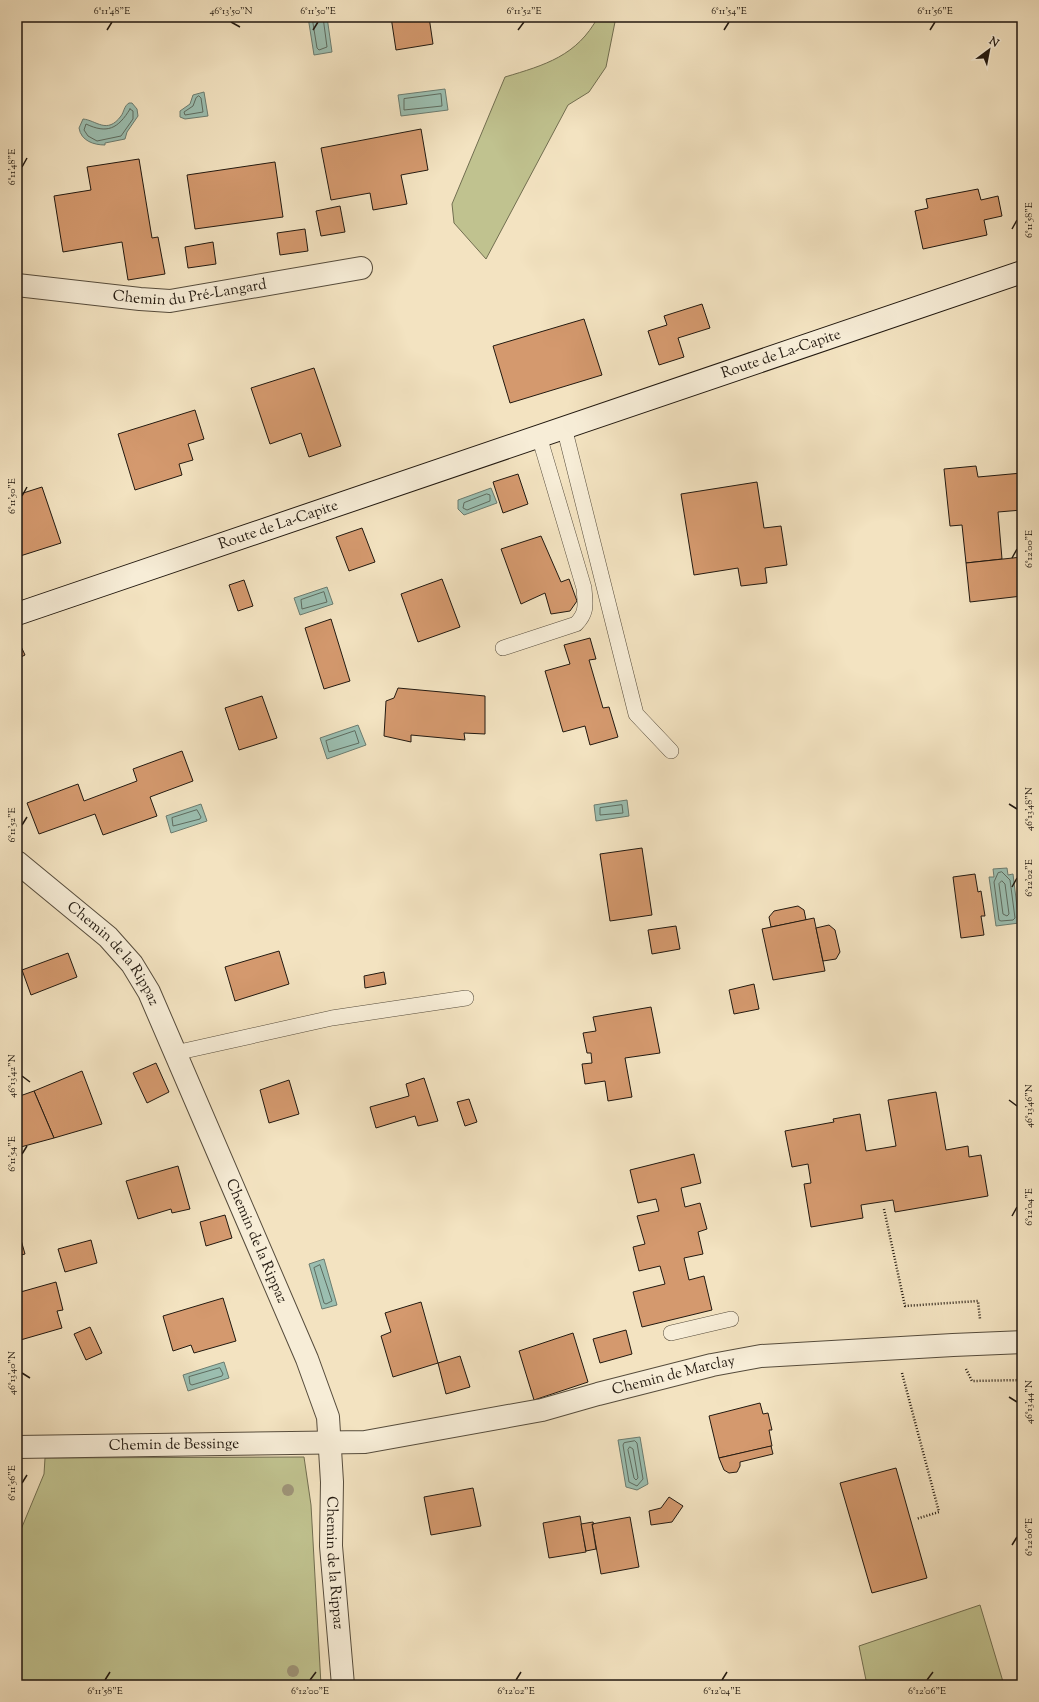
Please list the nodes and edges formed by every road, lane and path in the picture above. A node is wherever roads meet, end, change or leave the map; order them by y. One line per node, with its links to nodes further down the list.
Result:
1 (361, 268): 3 (street, Chemin du Pré-Langard)
2 (1022, 272): 4 (street, Route de La-Capite)
3 (17, 285)
4 (564, 427): 5 (street, Route de La-Capite); 8 (lane)
5 (539, 436): 6 (street, Route de La-Capite); 7 (lane)
6 (17, 614)
7 (503, 648)
8 (671, 751)
9 (17, 862): 11 (street, Chemin de la Rippaz)
10 (466, 998): 11 (lane)
11 (175, 1053): 20 (street, Chemin de la Rippaz)
12 (884, 1209): 13 (path)
13 (980, 1317)
14 (731, 1319): 15 (lane)
15 (671, 1333)
16 (1022, 1342): 17 (street, Chemin de Marclay)
17 (953, 1345): 19 (path); 20 (street, Chemin de Marclay)
18 (900, 1366): 22 (path)
19 (1022, 1380)
20 (331, 1443): 21 (street, Chemin de Bessinge); 23 (street, Chemin de la Rippaz)
21 (17, 1447)
22 (916, 1519)
23 (343, 1685)

